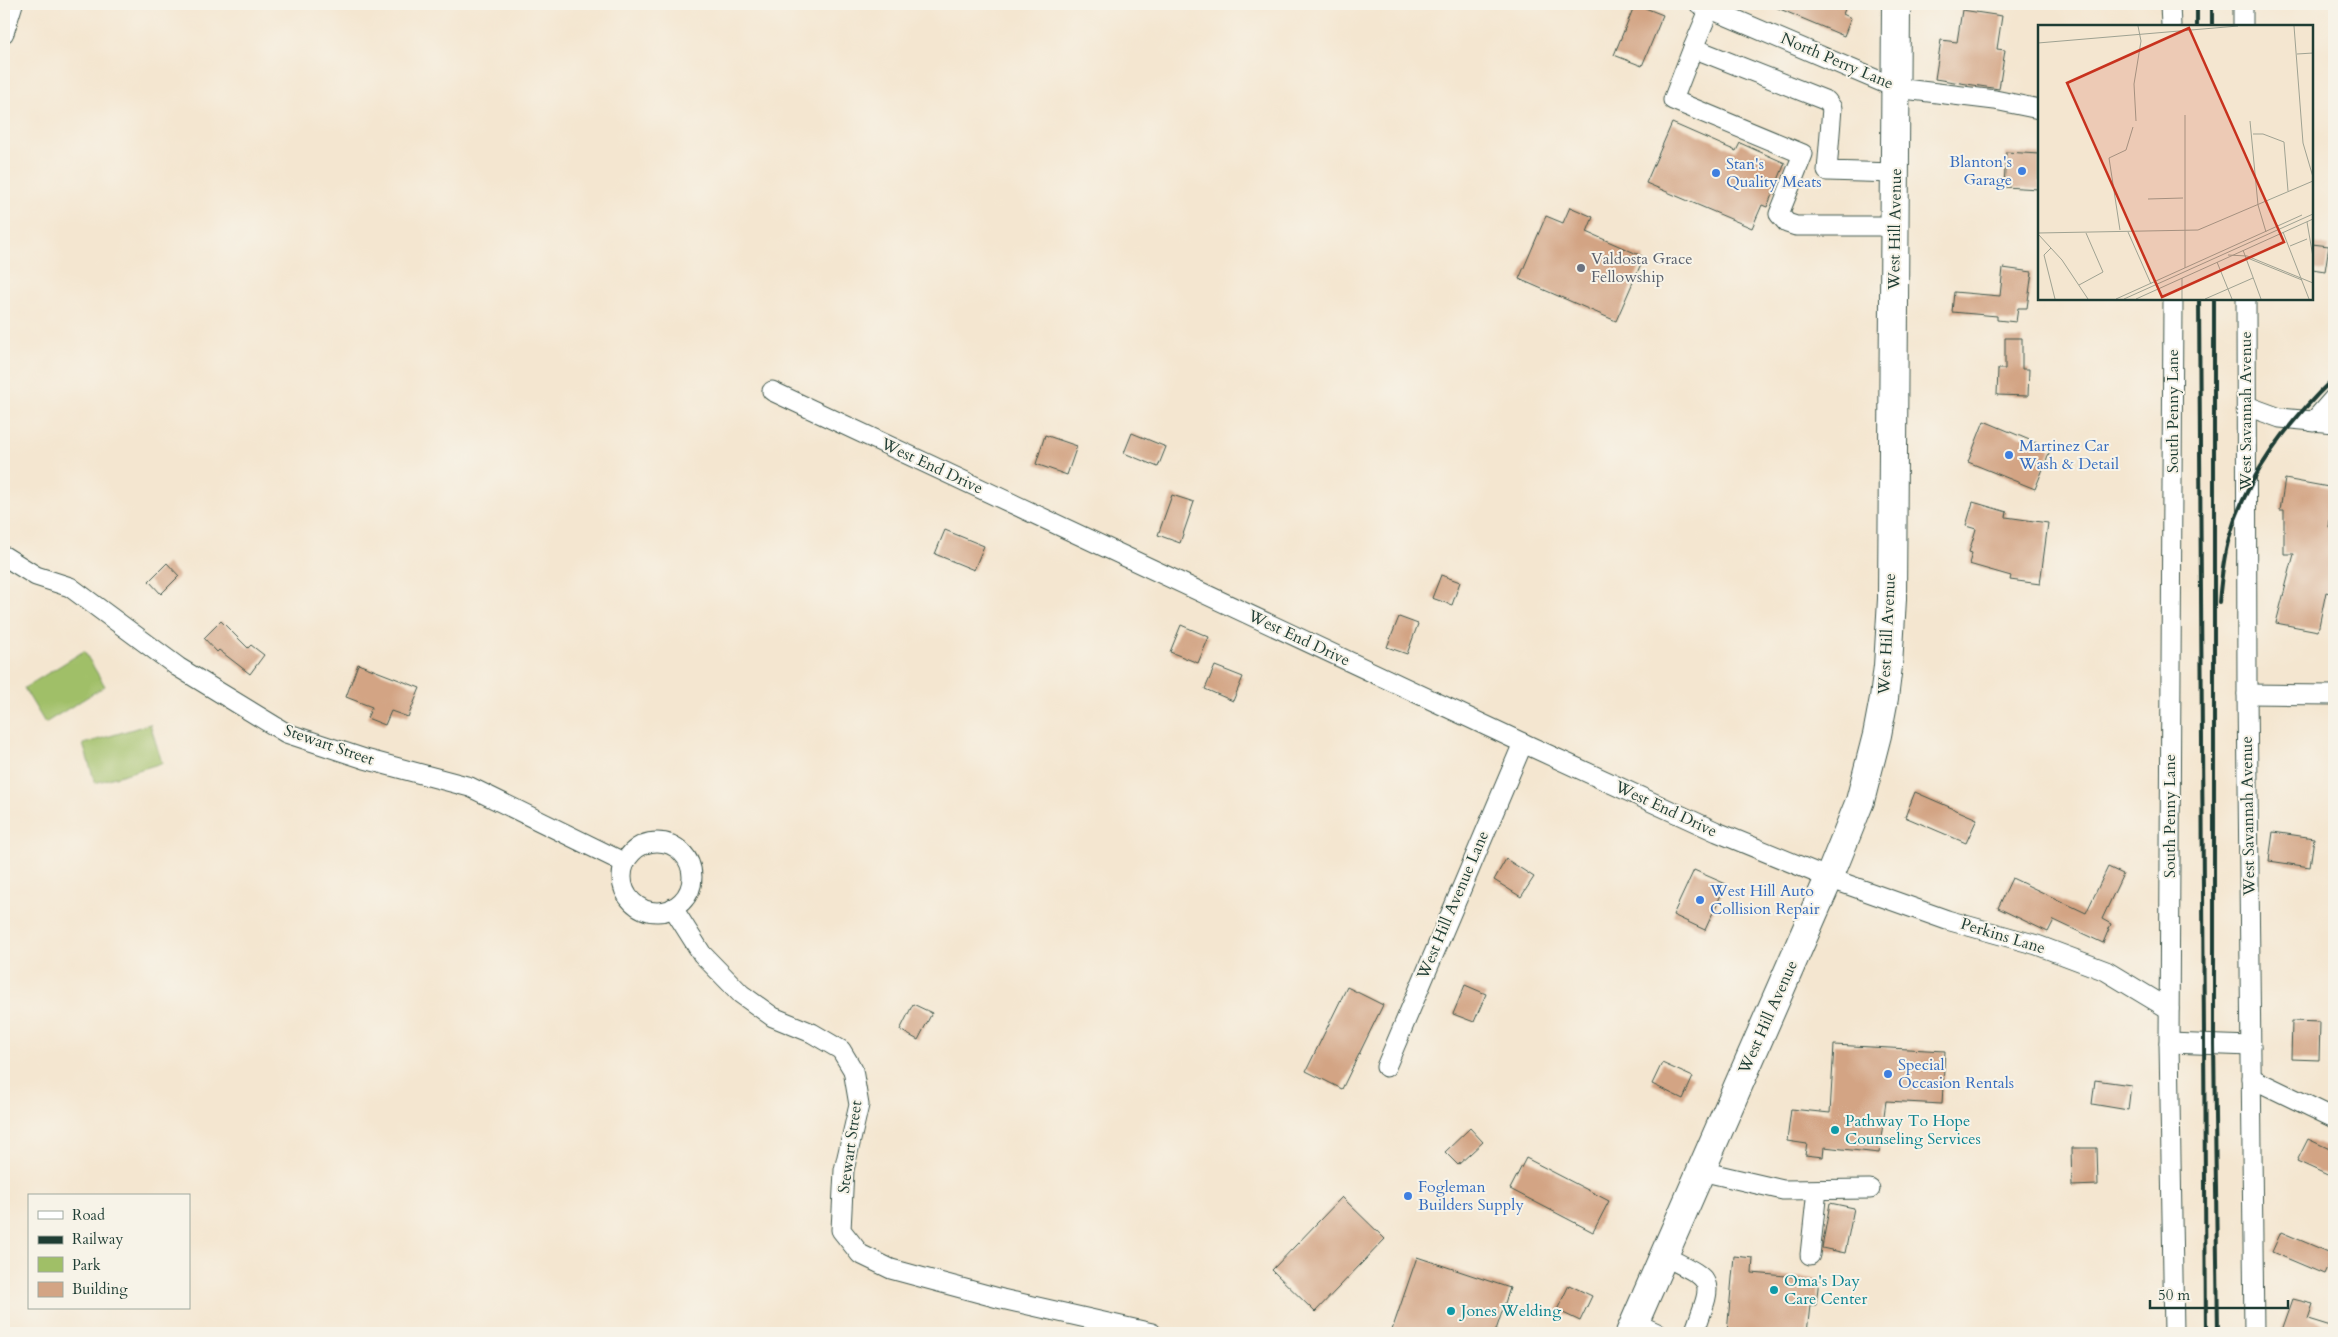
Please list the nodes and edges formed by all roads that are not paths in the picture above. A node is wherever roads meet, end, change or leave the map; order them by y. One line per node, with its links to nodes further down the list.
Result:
1 (13, 4): 8 (street)
2 (1896, 4): 10 (highway, West Hill Avenue)
3 (2170, 4): 6 (street)
4 (2243, 4): 7 (street)
5 (1704, 6): 9 (street); 10 (street, North Perry Lane)
6 (2171, 25)
7 (2243, 25)
8 (4, 32)
9 (1693, 48): 12 (street); 13 (street)
10 (1896, 88): 11 (street, North Perry Lane); 14 (highway, West Hill Avenue)
11 (2038, 108)
12 (1803, 154): 13 (street); 15 (street)
13 (1827, 171): 14 (street)
14 (1896, 173): 15 (highway, West Hill Avenue)
15 (1895, 226): 28 (highway, West Hill Avenue)
16 (2173, 300): 30 (street, South Penny Lane)
17 (2246, 300): 20 (street, West Savannah Avenue)
18 (772, 391): 26 (street, West End Drive)
19 (2334, 398): 21 (street)
20 (2246, 406): 21 (street); 24 (street, West Savannah Avenue)
21 (2313, 422): 22 (street)
22 (2334, 422)
23 (4, 556): 27 (street, Stewart Street)
24 (2247, 694): 25 (street); 32 (street, West Savannah Avenue)
25 (2334, 695)
26 (1522, 744): 28 (street, West End Drive); 33 (street, West Hill Avenue Lane)
27 (625, 864): 29 (street); 29 (street)
28 (1829, 878): 30 (street, Perkins Lane); 36 (highway, West Hill Avenue)
29 (673, 908): 42 (street, Stewart Street)
30 (2169, 1009): 31 (street, South Penny Lane)
31 (2169, 1043): 32 (street); 44 (street, South Penny Lane)
32 (2252, 1046): 34 (street, West Savannah Avenue)
33 (1386, 1067)
34 (2251, 1078): 35 (street); 45 (street, West Savannah Avenue)
35 (2334, 1118)
36 (1701, 1171): 38 (street); 40 (highway, West Hill Avenue)
37 (1870, 1189): 38 (street)
38 (1817, 1190): 39 (street)
39 (1810, 1255)
40 (1664, 1256): 41 (highway, West Hill Avenue); 43 (street)
41 (1640, 1330)
42 (1152, 1333)
43 (1694, 1333)
44 (2174, 1333)
45 (2254, 1333)

